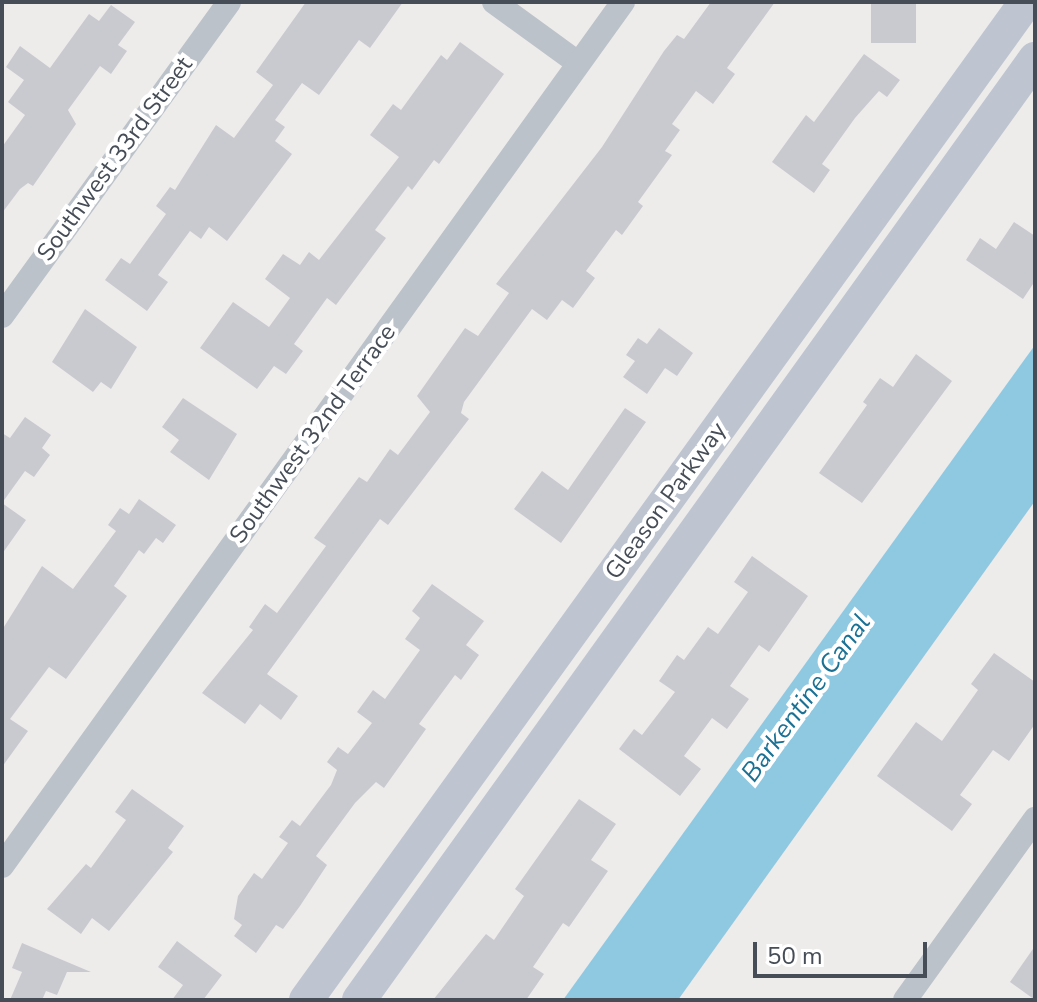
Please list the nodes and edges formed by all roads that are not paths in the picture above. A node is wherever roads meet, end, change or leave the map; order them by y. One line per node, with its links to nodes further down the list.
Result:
1 (229, 2): 7 (street, Southwest 33rd Street)
2 (494, 2): 6 (street)
3 (623, 2): 6 (street, Southwest 32nd Terrace)
4 (1026, 2): 10 (main road, Gleason Parkway)
5 (1035, 59): 11 (main road, Gleason Parkway)
6 (578, 63): 9 (street, Southwest 32nd Terrace)
7 (2, 316)
8 (1035, 819): 12 (street)
9 (2, 866)
10 (306, 1000)
11 (359, 1000)
12 (905, 1000)

